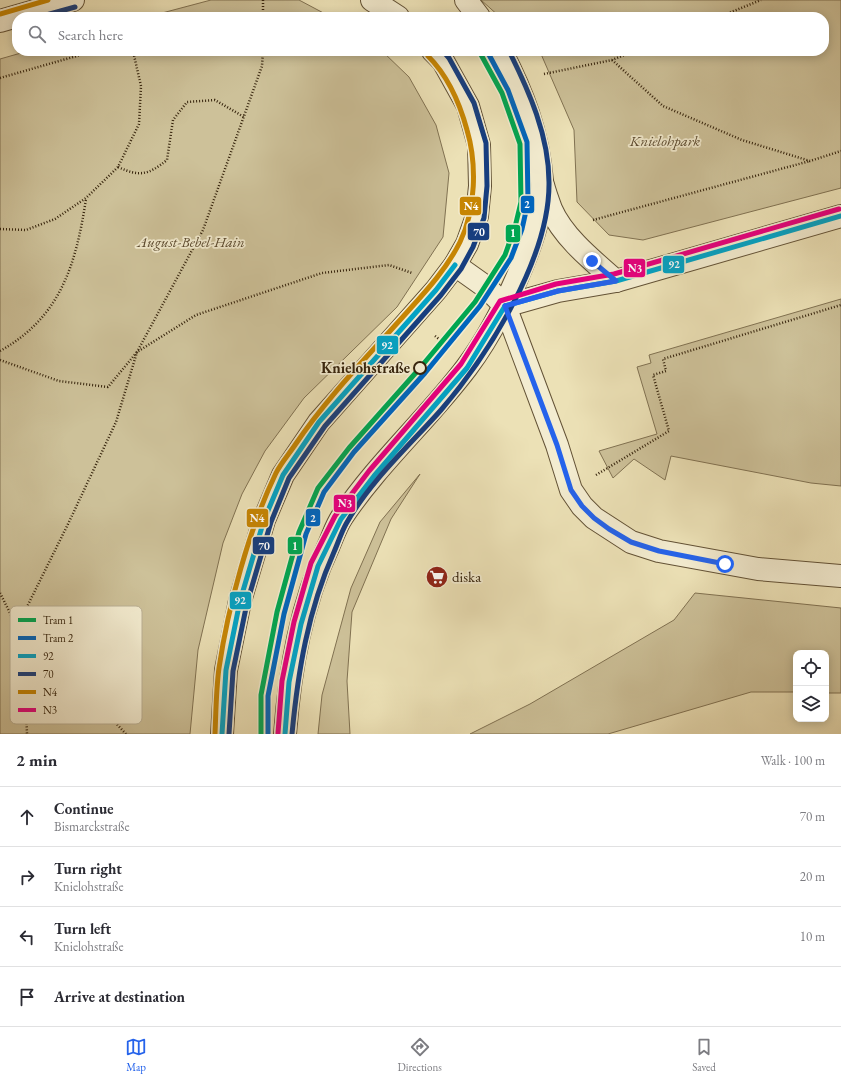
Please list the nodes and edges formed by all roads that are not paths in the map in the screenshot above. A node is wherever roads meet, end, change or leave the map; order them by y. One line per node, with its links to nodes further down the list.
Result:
1 (73, 0): 4 (street)
2 (372, 0): 5 (street)
3 (466, 0): 6 (street)
4 (31, 12)
5 (390, 12)
6 (475, 12)
7 (12, 18): 8 (street)
8 (0, 21)
9 (438, 56): 13 (street)
10 (504, 56): 11 (street)
11 (542, 183): 14 (street); 15 (street)
12 (841, 216): 14 (street)
13 (455, 265): 15 (street); 17 (street)
14 (616, 281): 15 (street)
15 (505, 306): 16 (street); 18 (street)
16 (841, 576)
17 (222, 734)
18 (285, 734)

